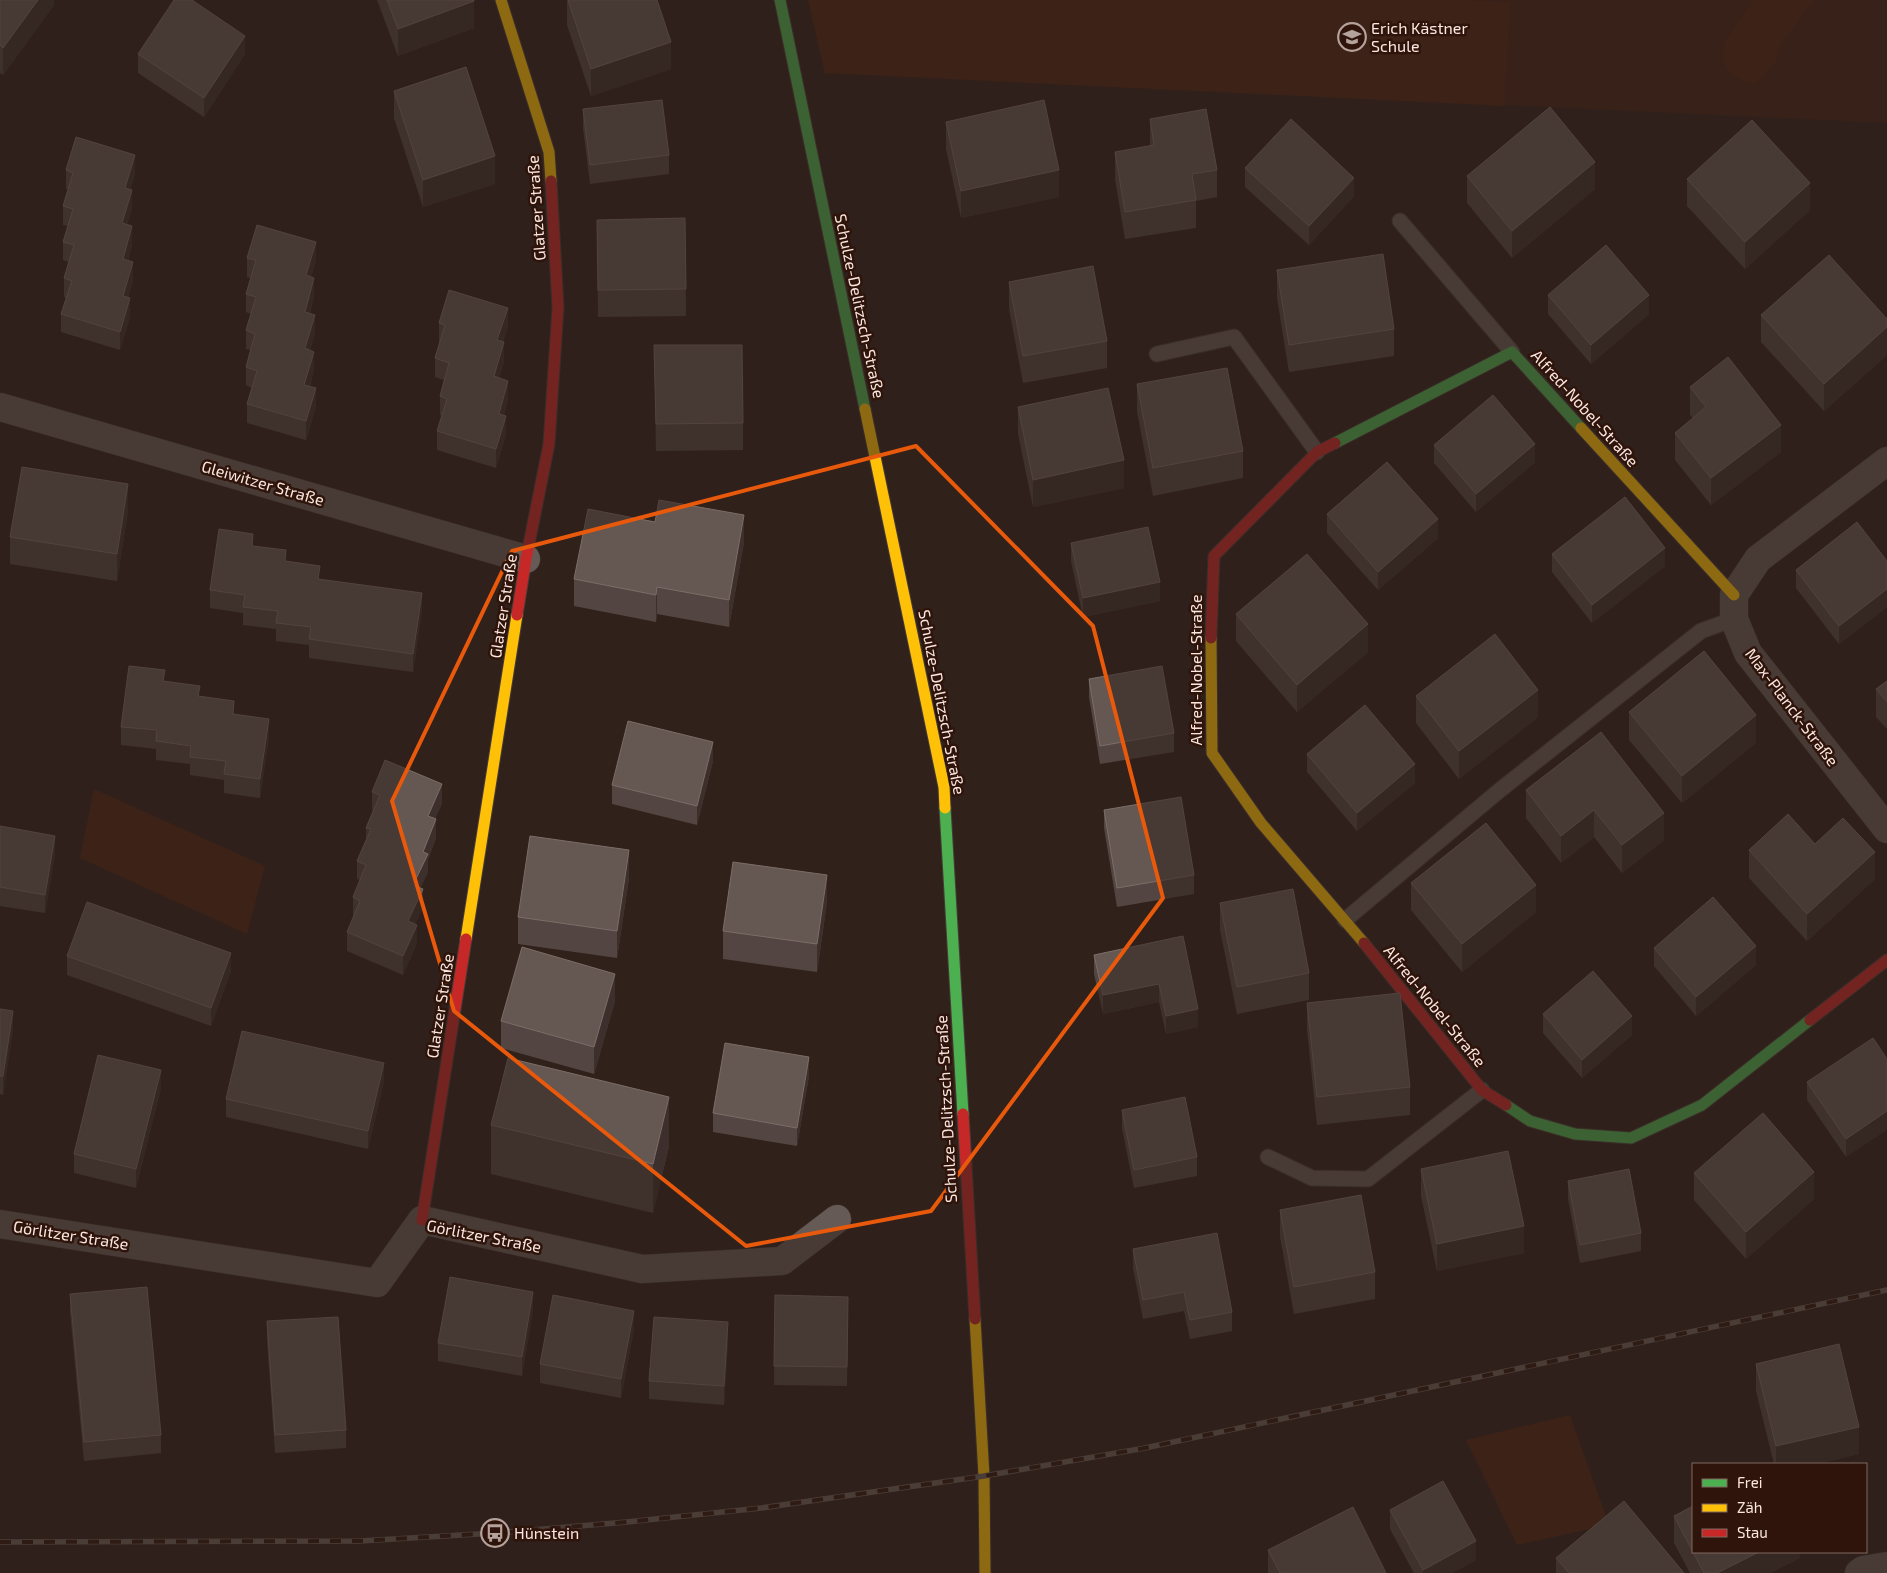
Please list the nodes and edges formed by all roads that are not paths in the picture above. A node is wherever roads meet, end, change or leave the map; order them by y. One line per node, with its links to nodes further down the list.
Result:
1 (501, 0): 9 (street, Glatzer Straße)
2 (780, 0): 20 (street, Schulze-Delitzsch-Straße)
3 (1400, 221): 4 (lane)
4 (1512, 352): 7 (street, Alfred-Nobel-Straße); 10 (street, Alfred-Nobel-Straße)
5 (1157, 354): 7 (lane)
6 (0, 407): 9 (street, Gleiwitzer Straße)
7 (1318, 452): 12 (street, Alfred-Nobel-Straße)
8 (1887, 461): 10 (street)
9 (526, 559): 17 (street, Glatzer Straße)
10 (1734, 607): 11 (street, Max-Planck-Straße); 12 (lane)
11 (1887, 829)
12 (1345, 920): 14 (street, Alfred-Nobel-Straße)
13 (1887, 960): 14 (street, Alfred-Nobel-Straße)
14 (1482, 1090): 15 (lane)
15 (1268, 1157)
16 (837, 1219): 17 (street, Görlitzer Straße)
17 (422, 1220): 18 (street, Görlitzer Straße)
18 (0, 1224)
19 (1887, 1566): 21 (street)
20 (985, 1573)
21 (1859, 1573)

